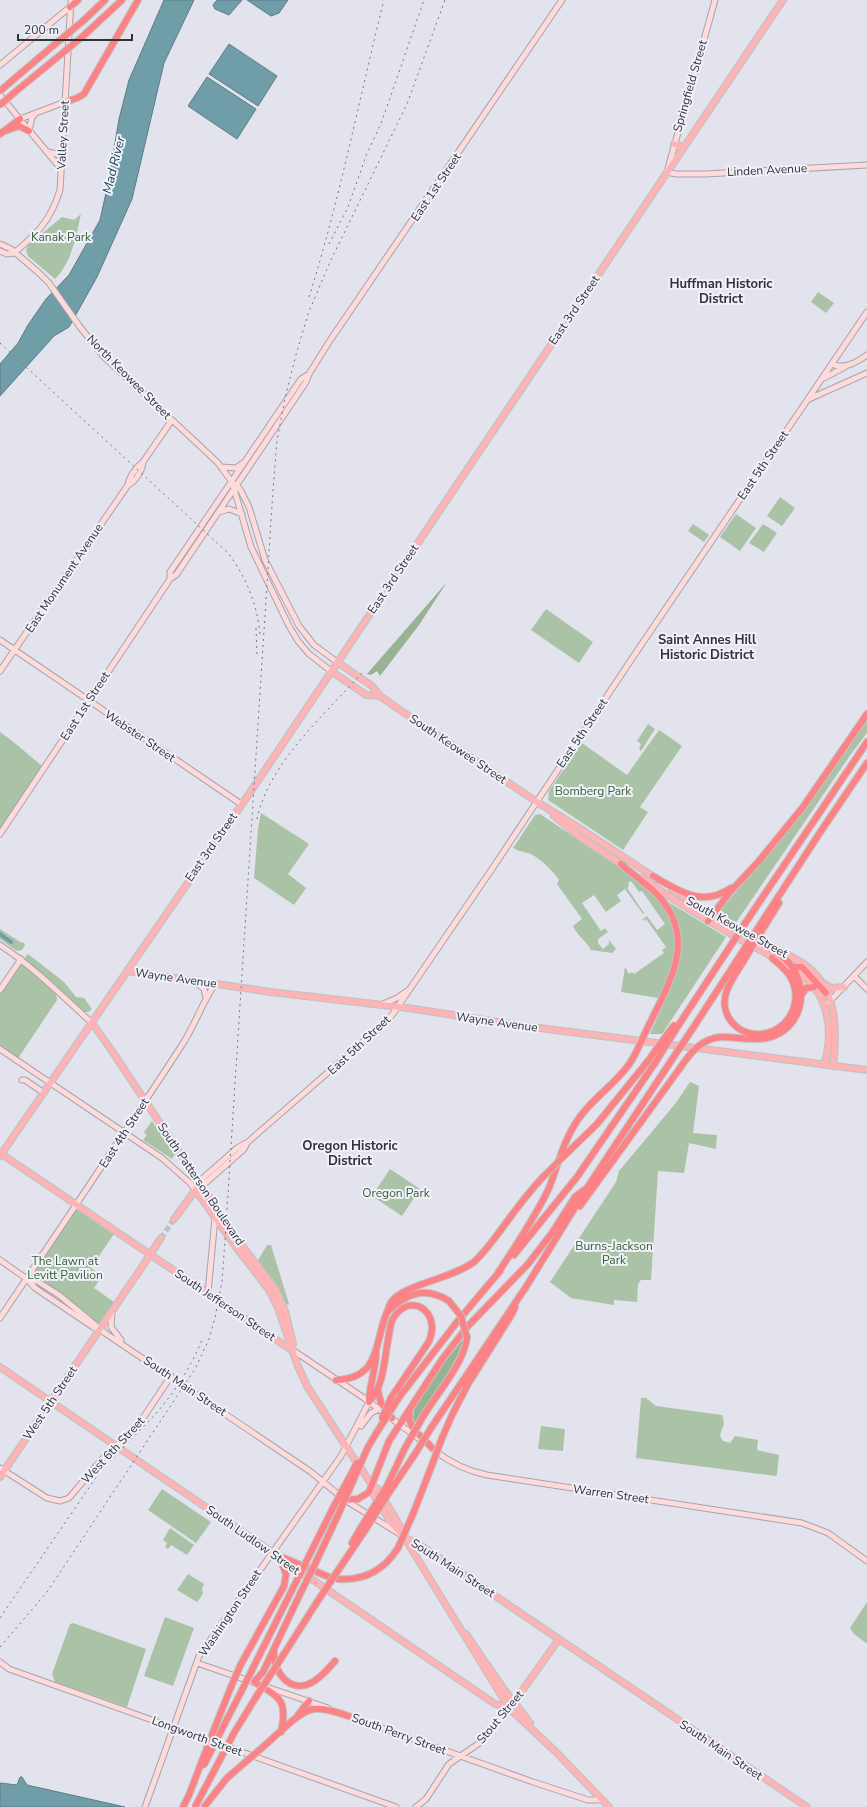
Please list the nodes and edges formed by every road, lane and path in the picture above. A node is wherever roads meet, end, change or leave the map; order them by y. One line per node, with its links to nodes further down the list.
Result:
1 (78, 0): 8 (highway)
2 (105, 0): 10 (highway, bridge)
3 (122, 0): 13 (highway, bridge)
4 (138, 0): 12 (highway)
5 (562, 0): 33 (main road, East 1st Street)
6 (714, 0): 18 (main road, Springfield Street)
7 (783, 0): 20 (main road, East 3rd Street)
8 (71, 3): 9 (main road); 12 (main road, Valley Street)
9 (0, 65)
10 (0, 91)
11 (0, 95): 15 (main road)
12 (65, 102): 14 (main road); 19 (main road, Valley Street)
13 (0, 105)
14 (36, 113): 15 (main road); 16 (main road)
15 (20, 119): 16 (main road); 17 (highway)
16 (29, 130): 17 (highway); 21 (main road)
17 (2, 132)
18 (674, 144): 20 (main road); 24 (main road, Springfield Street)
19 (63, 147): 21 (main road); 23 (main road, Valley Street)
20 (684, 147): 24 (main road, East 3rd Street)
21 (48, 152): 23 (main road)
22 (867, 165): 24 (main road, Linden Avenue)
23 (61, 169): 27 (main road, Valley Street)
24 (667, 172): 47 (main road, East 3rd Street)
25 (0, 244): 27 (main road, North Keowee Street)
26 (0, 251): 27 (main road, North Keowee Street)
27 (14, 254): 36 (main road, North Keowee Street)
28 (867, 312): 30 (main road, East 5th Street)
29 (867, 355): 31 (main road)
30 (832, 364): 31 (main road); 34 (main road, East 5th Street)
31 (849, 365): 34 (main road)
32 (867, 373): 35 (main road)
33 (309, 374): 37 (main road, East 1st Street); 40 (main road, East 1st Street)
34 (823, 378): 35 (main road, East 5th Street)
35 (806, 401): 55 (main road, East 5th Street)
36 (172, 420): 38 (main road, North Keowee Street); 46 (main road, East Monument Avenue)
37 (245, 462): 38 (main road); 39 (main road, East 1st Street)
38 (221, 467): 39 (main road, North Keowee Street)
39 (232, 482): 40 (main road, North Keowee Street); 41 (main road, North Keowee Street); 44 (main road, East 1st Street)
40 (238, 485): 41 (main road, East 1st Street); 47 (main road)
41 (234, 491): 42 (main road, East 1st Street); 43 (main road, North Keowee Street)
42 (219, 512): 43 (main road); 44 (main road, East 1st Street)
43 (242, 514): 49 (main road, North Keowee Street)
44 (170, 579): 51 (main road, East 1st Street)
45 (0, 640): 46 (main road, Webster Street)
46 (14, 650): 48 (main road, East Monument Avenue); 51 (main road, Webster Street)
47 (337, 662): 49 (main road, East 3rd Street); 50 (main road, South Keowee Street)
48 (0, 671)
49 (331, 671): 50 (main road, South Keowee Street); 56 (main road, East 3rd Street)
50 (380, 696): 55 (main road, South Keowee Street)
51 (88, 700): 56 (main road, Webster Street); 57 (main road, East 1st Street)
52 (867, 714): 60 (highway)
53 (867, 742): 88 (highway, bridge)
54 (867, 763): 64 (highway, bridge)
55 (537, 802): 58 (main road, South Keowee Street); 59 (main road, South Keowee Street); 77 (main road, East 5th Street)
56 (242, 804): 69 (main road, East 3rd Street)
57 (0, 834)
58 (621, 864): 61 (main road, South Keowee Street); 89 (highway)
59 (653, 876): 60 (highway); 61 (main road, South Keowee Street)
60 (740, 881): 61 (highway)
61 (710, 919): 62 (main road, South Keowee Street); 65 (main road, South Keowee Street)
62 (730, 925): 68 (highway); 72 (main road, South Keowee Street)
63 (0, 944): 66 (main road)
64 (748, 949): 71 (highway); 101 (highway, bridge)
65 (772, 958): 68 (main road, South Keowee Street); 71 (highway)
66 (21, 959): 79 (main road); 87 (main road)
67 (867, 962): 70 (main road)
68 (794, 970): 71 (highway); 75 (main road, South Keowee Street); 80 (highway); 81 (highway)
69 (127, 971): 73 (main road, Wayne Avenue); 87 (main road, East 3rd Street)
70 (854, 976): 76 (main road); 78 (main road)
71 (792, 978)
72 (818, 980): 76 (main road); 80 (main road, South Keowee Street)
73 (195, 981): 74 (main road, Wayne Avenue); 82 (main road)
74 (216, 984): 82 (main road, East 4th Street); 84 (main road, Wayne Avenue)
75 (814, 987): 81 (highway); 85 (main road, South Keowee Street)
76 (844, 987): 83 (main road)
77 (411, 988): 84 (main road); 86 (main road, East 5th Street)
78 (867, 989)
79 (0, 990)
80 (826, 993): 83 (main road, South Keowee Street)
81 (802, 994): 104 (highway, bridge)
82 (206, 998): 97 (main road, East 4th Street)
83 (830, 1001): 85 (main road); 92 (main road, South Keowee Street)
84 (380, 1005): 86 (main road, Wayne Avenue)
85 (824, 1006): 91 (main road, South Keowee Street)
86 (397, 1007): 89 (main road, Wayne Avenue); 100 (main road, East 5th Street)
87 (92, 1024): 95 (main road, East 3rd Street); 97 (main road, South Patterson Boulevard)
88 (676, 1025): 110 (highway, bridge); 115 (highway, bridge)
89 (641, 1041): 91 (main road, Wayne Avenue); 110 (highway)
90 (0, 1048): 95 (main road)
91 (824, 1065): 92 (main road, Wayne Avenue)
92 (833, 1066): 93 (main road, Wayne Avenue)
93 (867, 1070)
94 (22, 1080): 96 (main road)
95 (51, 1082): 96 (main road, East 3rd Street); 98 (main road)
96 (44, 1093): 99 (main road, East 3rd Street)
97 (145, 1101): 98 (main road, East 4th Street); 100 (main road, South Patterson Boulevard)
98 (125, 1133): 102 (main road); 103 (main road, East 4th Street)
99 (1, 1154): 103 (main road, South Jefferson Street)
100 (201, 1184): 102 (main road, East 5th Street); 122 (main road, South Patterson Boulevard)
101 (587, 1188): 104 (highway); 129 (highway)
102 (196, 1191): 105 (main road, South Patterson Boulevard); 106 (main road, East 5th Street)
103 (77, 1205): 108 (main road, South Jefferson Street); 111 (main road, East 4th Street)
104 (570, 1217): 113 (highway)
105 (215, 1218): 112 (main road); 118 (main road, South Patterson Boulevard)
106 (174, 1219)
107 (161, 1238): 108 (main road)
108 (150, 1254): 112 (main road, South Jefferson Street); 114 (main road)
109 (0, 1260): 111 (main road, South Main Street)
110 (498, 1273): 134 (highway, bridge)
111 (27, 1278): 116 (main road, East 4th Street); 117 (main road, South Main Street)
112 (208, 1293): 119 (main road, South Jefferson Street)
113 (517, 1298): 144 (highway, bridge); 151 (highway, bridge)
114 (112, 1311): 117 (main road); 120 (main road)
115 (388, 1311): 121 (highway); 144 (highway, bridge)
116 (0, 1318)
117 (100, 1329): 120 (main road, South Main Street); 127 (main road, West 5th Street)
118 (286, 1331): 119 (main road); 122 (main road, South Patterson Boulevard)
119 (276, 1339): 122 (main road, South Jefferson Street)
120 (127, 1347): 124 (main road, South Main Street)
121 (376, 1349): 125 (highway); 128 (highway)
122 (294, 1351): 125 (main road, South Jefferson Street); 136 (main road, South Patterson Boulevard)
123 (0, 1367): 127 (main road, South Ludlow Street)
124 (171, 1376): 135 (main road, West 6th Street); 142 (main road, South Main Street)
125 (336, 1380): 128 (main road, South Jefferson Street)
126 (378, 1392): 128 (highway); 131 (highway); 134 (highway, bridge)
127 (51, 1402): 135 (main road, South Ludlow Street); 140 (main road, West 5th Street)
128 (369, 1402): 130 (main road, South Jefferson Street); 133 (main road)
129 (411, 1405): 132 (highway); 138 (highway)
130 (380, 1409): 131 (main road, South Jefferson Street); 133 (main road)
131 (392, 1418): 132 (main road, South Jefferson Street)
132 (399, 1424): 138 (main road, South Jefferson Street); 143 (highway)
133 (355, 1432): 136 (main road, Washington Street)
134 (377, 1432): 137 (highway)
135 (116, 1446): 140 (main road, West 6th Street); 147 (main road, South Ludlow Street)
136 (346, 1446): 142 (main road, Washington Street); 143 (main road, South Patterson Boulevard)
137 (368, 1447): 153 (highway, bridge); 165 (highway, bridge)
138 (432, 1448): 139 (main road, South Jefferson Street)
139 (447, 1460): 149 (main road, Warren Street)
140 (2, 1470): 141 (main road, West 5th Street)
141 (0, 1477)
142 (323, 1481): 145 (main road, South Main Street); 147 (main road, Washington Street)
143 (372, 1485): 145 (highway); 146 (main road, South Patterson Boulevard)
144 (389, 1489): 170 (highway, bridge)
145 (345, 1500): 146 (main road, South Main Street)
146 (404, 1537): 152 (main road, South Main Street); 159 (main road, South Patterson Boulevard)
147 (272, 1552): 148 (main road, South Ludlow Street); 156 (main road, Washington Street)
148 (278, 1556): 150 (highway); 159 (main road, South Ludlow Street); 165 (highway, bridge)
149 (867, 1561)
150 (329, 1578)
151 (338, 1579)
152 (559, 1639): 159 (main road, Stout Street); 174 (main road, South Main Street)
153 (274, 1649): 154 (highway); 157 (highway)
154 (335, 1661)
155 (0, 1662): 162 (main road, Longworth Street)
156 (197, 1663): 157 (main road, South Perry Street); 162 (main road, Washington Street)
157 (254, 1682): 158 (main road, South Perry Street); 163 (highway)
158 (309, 1701): 160 (main road, South Perry Street); 161 (highway)
159 (511, 1706): 164 (main road, Stout Street); 166 (main road, South Patterson Boulevard)
160 (360, 1720): 161 (highway); 164 (main road, South Perry Street)
161 (289, 1725): 163 (highway)
162 (174, 1728): 168 (main road, Washington Street); 172 (main road, Longworth Street)
163 (281, 1732): 171 (highway, bridge)
164 (460, 1755): 166 (main road, South Perry Street); 167 (main road, Stout Street)
165 (189, 1795): 169 (highway)
166 (602, 1800): 173 (main road, South Patterson Boulevard)
167 (418, 1806)
168 (145, 1807)
169 (183, 1807)
170 (194, 1807)
171 (204, 1807)
172 (396, 1807)
173 (609, 1807)
174 (807, 1807)

